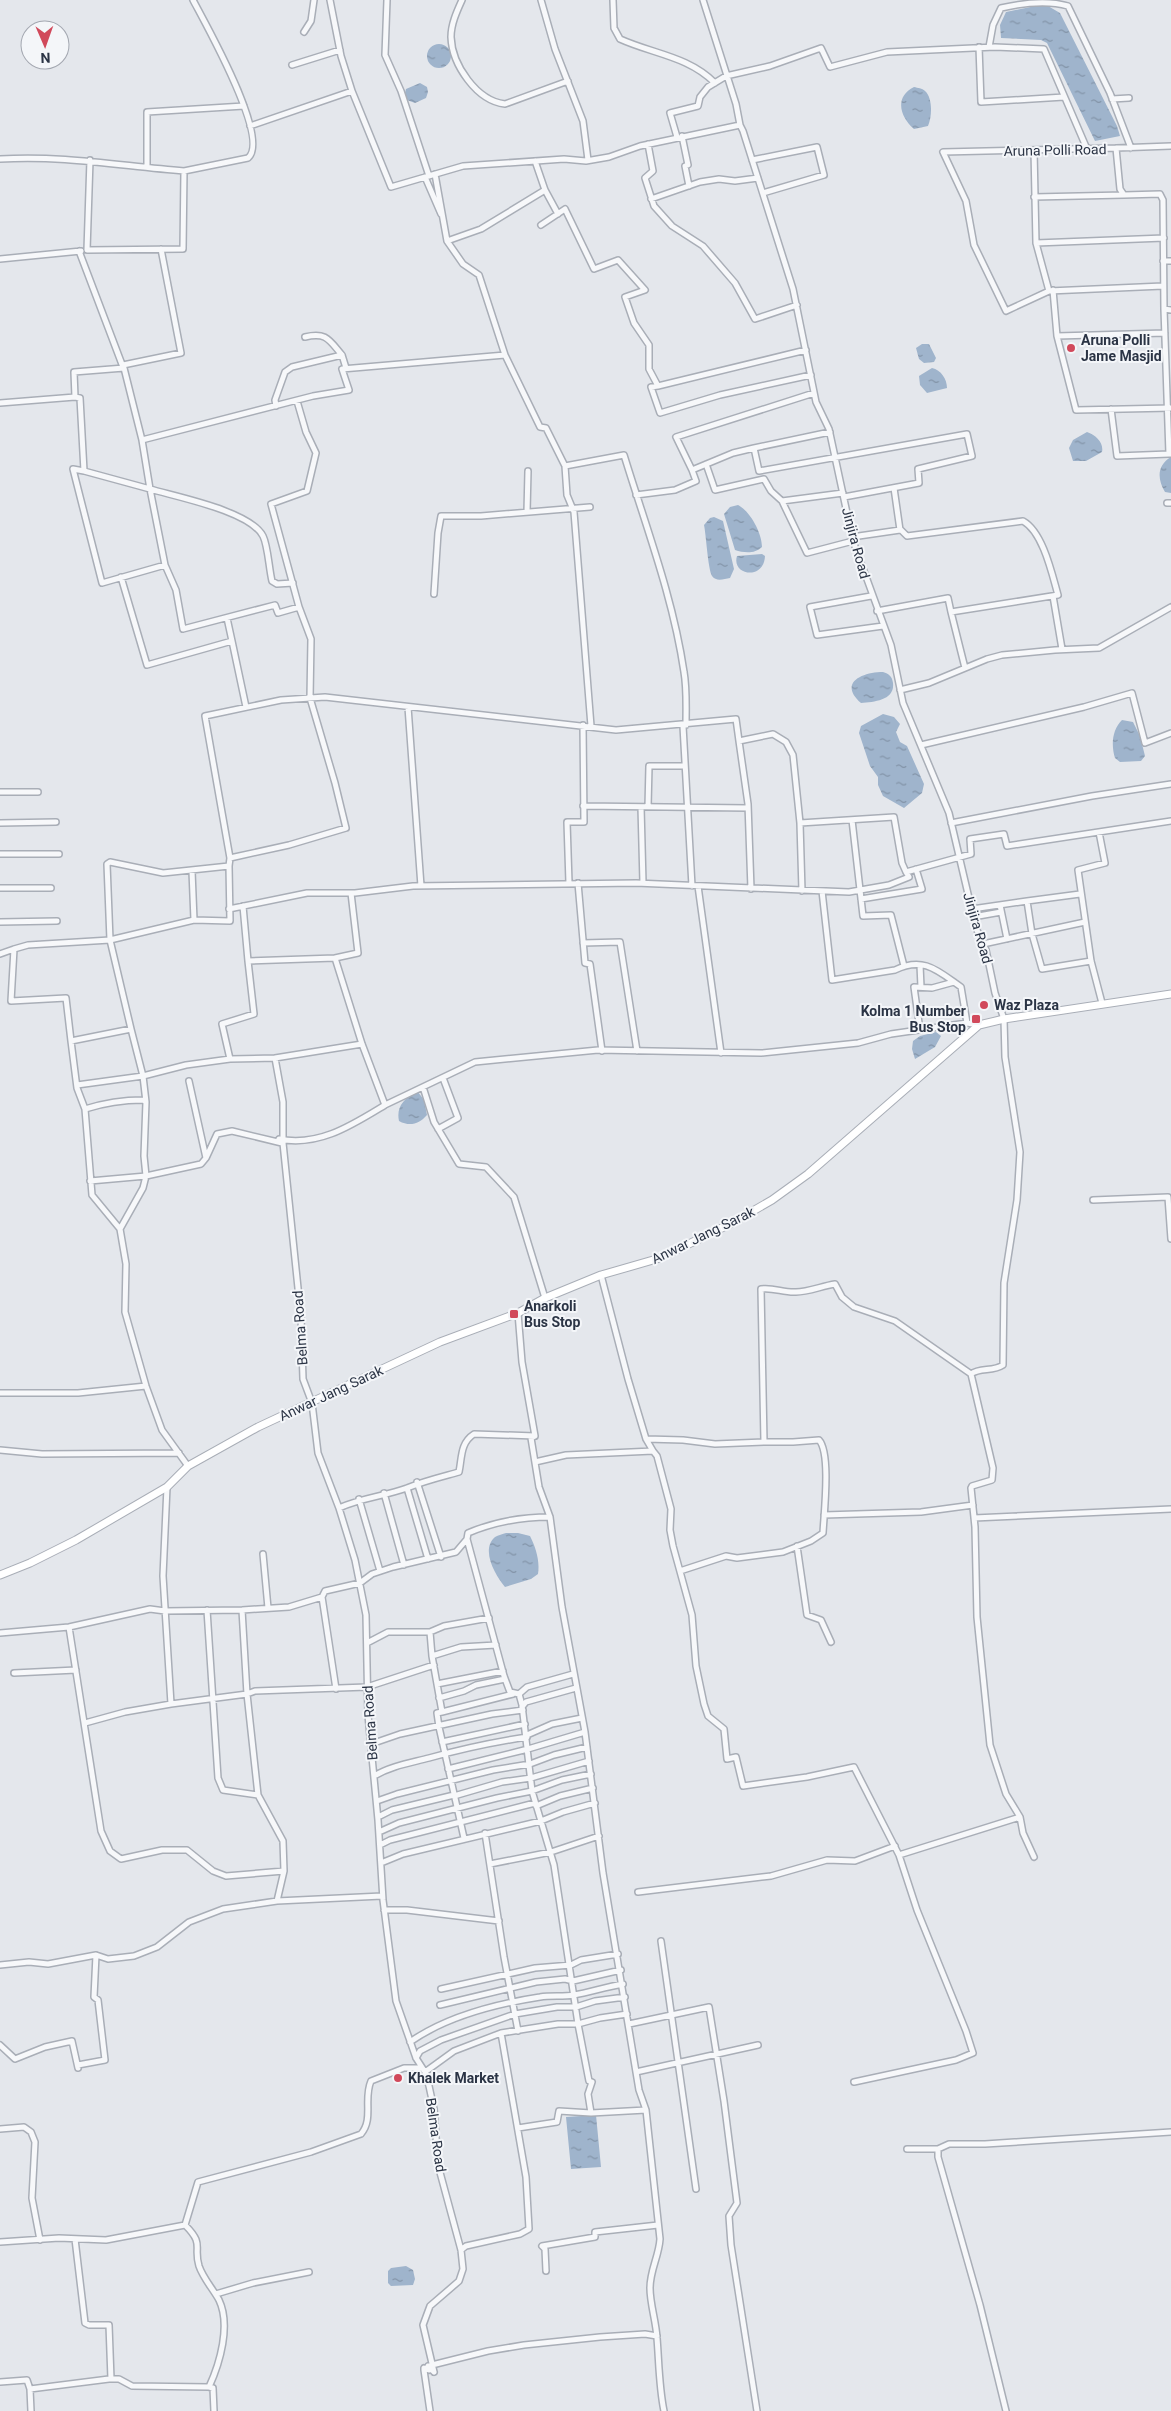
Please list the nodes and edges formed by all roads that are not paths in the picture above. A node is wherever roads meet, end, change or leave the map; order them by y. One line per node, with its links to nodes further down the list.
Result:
1 (193, 0): 21 (street)
2 (314, 0): 9 (street)
3 (330, 0): 12 (street)
4 (387, 0): 38 (street)
5 (462, 0): 15 (street)
6 (541, 0): 15 (street)
7 (613, 0): 16 (street)
8 (703, 0): 14 (street, Jinjira Road)
9 (304, 32)
10 (989, 47): 11 (street); 18 (street); 20 (street)
11 (979, 48): 14 (street); 18 (street)
12 (340, 50): 13 (street); 17 (street)
13 (292, 65)
14 (726, 76): 16 (street); 22 (street, Jinjira Road)
15 (568, 81): 33 (street)
16 (715, 83): 24 (street)
17 (352, 91): 23 (street); 38 (street)
18 (1064, 97): 29 (street)
19 (1129, 98): 20 (street)
20 (1112, 99): 28 (street)
21 (244, 106): 23 (street); 36 (street)
22 (740, 125): 24 (street); 34 (street, Jinjira Road)
23 (250, 126): 37 (street)
24 (679, 137): 25 (street); 40 (street)
25 (648, 144): 33 (street); 45 (street)
26 (1171, 146): 28 (street)
27 (1116, 148): 28 (street); 29 (street, Aruna Polli Road); 43 (street, Aruna Polli Road)
28 (1131, 148)
29 (1087, 149): 30 (street, Aruna Polli Road)
30 (1034, 150): 44 (street); 59 (street, Aruna Polli Road)
31 (0, 159): 32 (street)
32 (90, 160): 36 (street); 53 (street)
33 (588, 160): 35 (street)
34 (752, 160): 39 (street, Jinjira Road); 42 (street)
35 (535, 161): 38 (street); 41 (street)
36 (147, 167): 37 (street)
37 (184, 171): 52 (street)
38 (430, 176): 47 (street); 47 (street)
39 (758, 178): 40 (street); 42 (street, Jinjira Road)
40 (689, 186): 45 (street)
41 (545, 190): 46 (street); 50 (street)
42 (763, 193): 60 (street, Jinjira Road)
43 (1124, 195): 44 (street); 49 (street)
44 (1034, 197): 51 (street)
45 (651, 199): 60 (street)
46 (558, 214): 48 (street); 73 (street)
47 (444, 219): 50 (street)
48 (541, 224)
49 (1164, 238): 51 (street); 56 (street)
50 (447, 241): 68 (street)
51 (1036, 242): 59 (street)
52 (161, 249): 53 (street); 70 (street)
53 (87, 250): 54 (street)
54 (79, 251): 55 (street); 70 (street)
55 (0, 259)
56 (1163, 261): 57 (street); 58 (street)
57 (1171, 261)
58 (1163, 286): 59 (street); 61 (street)
59 (1051, 291): 64 (street)
60 (797, 305): 66 (street, Jinjira Road)
61 (1164, 309): 62 (street); 63 (street)
62 (1171, 310)
63 (1165, 333): 64 (street); 69 (street)
64 (1057, 336): 80 (street)
65 (305, 337): 67 (street)
66 (806, 350): 72 (street, Jinjira Road); 73 (street)
67 (342, 355): 71 (street); 78 (street)
68 (505, 355): 71 (street); 87 (street)
69 (1168, 361): 79 (street)
70 (123, 366): 75 (street); 82 (street)
71 (346, 368): 76 (street)
72 (810, 375): 73 (street); 74 (street, Jinjira Road)
73 (658, 386)
74 (814, 393): 81 (street, Jinjira Road); 88 (street)
75 (75, 397): 77 (street); 89 (street)
76 (297, 401): 78 (street); 103 (street)
77 (0, 403)
78 (276, 406): 82 (street)
79 (1169, 408): 80 (street); 84 (street)
80 (1111, 409): 84 (street)
81 (830, 432): 83 (street); 85 (street, Jinjira Road)
82 (142, 440): 91 (street)
83 (754, 448): 85 (street); 86 (street)
84 (1170, 454)
85 (836, 458): 92 (street); 94 (street, Jinjira Road)
86 (706, 464): 88 (street); 95 (street)
87 (566, 466): 93 (street); 97 (street)
88 (692, 470): 93 (street)
89 (84, 471): 91 (street); 102 (street)
90 (528, 471): 98 (street)
91 (150, 488): 101 (street); 103 (street)
92 (894, 488): 94 (street); 99 (street)
93 (636, 495): 121 (street)
94 (843, 495): 95 (street); 100 (street, Jinjira Road)
95 (782, 501): 100 (street)
96 (590, 507): 97 (street)
97 (573, 509): 98 (street); 122 (street)
98 (527, 512): 104 (street)
99 (900, 529): 100 (street); 106 (street)
100 (852, 539): 105 (street, Jinjira Road)
101 (165, 565): 102 (street); 111 (street)
102 (121, 577): 113 (street)
103 (293, 583): 107 (street)
104 (434, 594)
105 (872, 596): 109 (street, Jinjira Road); 112 (street)
106 (1053, 596): 110 (street); 114 (street)
107 (299, 607): 111 (street); 117 (street)
108 (1171, 607): 114 (street)
109 (877, 611): 110 (street); 112 (street, Jinjira Road)
110 (951, 612): 115 (street)
111 (226, 618): 113 (street)
112 (883, 626): 116 (street, Jinjira Road)
113 (232, 641): 118 (street)
114 (1062, 650): 115 (street)
115 (965, 668): 116 (street)
116 (900, 690): 125 (street, Jinjira Road)
117 (310, 698): 118 (street); 119 (street); 145 (street)
118 (246, 707): 145 (street)
119 (408, 707): 120 (street); 153 (street)
120 (583, 725): 122 (street); 130 (street)
121 (685, 725): 122 (street); 124 (street); 126 (street)
122 (591, 726)
123 (1171, 733): 125 (street)
124 (739, 741): 134 (street); 139 (street)
125 (921, 745): 140 (street, Jinjira Road)
126 (685, 766): 132 (street); 133 (street)
127 (1171, 784): 140 (street)
128 (0, 792): 129 (street)
129 (38, 792)
130 (583, 806): 131 (street); 150 (street)
131 (641, 807): 132 (street); 152 (street)
132 (648, 807): 133 (street)
133 (687, 807): 134 (street); 154 (street)
134 (748, 808): 157 (street)
135 (852, 820): 139 (street); 149 (street); 158 (street)
136 (1171, 821): 141 (street)
137 (56, 822): 138 (street)
138 (0, 823)
139 (800, 823): 159 (street)
140 (951, 824): 144 (street, Jinjira Road)
141 (1099, 832): 144 (street); 162 (street)
142 (0, 854): 143 (street)
143 (59, 854)
144 (958, 856): 147 (street); 168 (street, Jinjira Road)
145 (230, 858): 146 (street)
146 (229, 866): 148 (street); 167 (street)
147 (916, 869): 149 (street); 163 (street)
148 (192, 871): 171 (street); 177 (street)
149 (906, 872): 158 (street)
150 (570, 883): 151 (street); 153 (street)
151 (578, 883): 152 (street); 178 (street)
152 (643, 883): 154 (street)
153 (421, 886): 161 (street)
154 (695, 886): 157 (street); 200 (street)
155 (0, 888): 156 (street)
156 (51, 888)
157 (751, 889): 159 (street)
158 (861, 889): 160 (street); 163 (street)
159 (802, 891): 160 (street)
160 (822, 891): 186 (street)
161 (351, 893): 166 (street); 182 (street)
162 (1080, 894): 164 (street); 174 (street)
163 (862, 899): 186 (street)
164 (1027, 901): 165 (street); 175 (street)
165 (1000, 905): 168 (street); 169 (street)
166 (243, 906): 167 (street); 183 (street)
167 (230, 909): 171 (street)
168 (972, 910): 170 (street, Jinjira Road)
169 (1001, 912): 170 (street); 176 (street)
170 (973, 916): 179 (street, Jinjira Road)
171 (194, 920): 177 (street)
172 (57, 921): 173 (street)
173 (0, 922)
174 (1085, 922): 175 (street); 184 (street)
175 (1032, 934): 176 (street); 184 (street)
176 (1007, 939): 179 (street)
177 (110, 940): 180 (street); 194 (street)
178 (583, 943): 198 (street); 199 (street)
179 (983, 944): 191 (street, Jinjira Road)
180 (14, 950): 181 (street); 196 (street)
181 (0, 954)
182 (336, 958): 183 (street); 197 (street)
183 (248, 961): 202 (street)
184 (1091, 962): 190 (street)
185 (920, 965): 186 (street); 187 (street); 188 (street)
186 (904, 966)
187 (954, 982): 188 (street); 192 (street)
188 (921, 987): 195 (street)
189 (1171, 994): 190 (main road, Anwar Jang Sarak)
190 (1102, 1003): 191 (main road, Anwar Jang Sarak)
191 (1004, 1018): 193 (main road, Anwar Jang Sarak); 222 (street)
192 (967, 1023): 193 (street); 195 (street)
193 (979, 1025): 219 (main road, Anwar Jang Sarak)
194 (132, 1029): 196 (street); 203 (street)
195 (920, 1030): 200 (street)
196 (71, 1041): 206 (street)
197 (362, 1044): 201 (street); 209 (street)
198 (602, 1050): 199 (street); 204 (street)
199 (636, 1051): 200 (street)
200 (721, 1053)
201 (275, 1058): 202 (street); 212 (street, Belma Road)
202 (230, 1059): 203 (street)
203 (144, 1076): 206 (street); 208 (street)
204 (443, 1078): 207 (street); 211 (street)
205 (189, 1081): 213 (street)
206 (77, 1085): 210 (street)
207 (423, 1088): 209 (street); 211 (street)
208 (146, 1102): 210 (street); 214 (street)
209 (385, 1105): 212 (street)
210 (85, 1109): 215 (street)
211 (438, 1129): 220 (street)
212 (283, 1143): 213 (street); 225 (street, Belma Road)
213 (206, 1158): 214 (street)
214 (146, 1176): 215 (street); 217 (street)
215 (90, 1181): 217 (street)
216 (1093, 1200): 218 (street)
217 (120, 1229): 223 (street)
218 (1171, 1239)
219 (601, 1275): 220 (main road, Anwar Jang Sarak); 227 (street)
220 (545, 1298): 221 (main road, Anwar Jang Sarak)
221 (518, 1313): 225 (main road, Anwar Jang Sarak); 226 (street)
222 (971, 1374): 228 (street); 239 (street)
223 (146, 1386): 224 (street); 231 (street)
224 (0, 1393)
225 (312, 1403): 233 (main road, Anwar Jang Sarak); 240 (street, Belma Road)
226 (535, 1436): 232 (street); 234 (street)
227 (646, 1439): 228 (street); 230 (street)
228 (764, 1442): 242 (street)
229 (0, 1450): 231 (street)
230 (653, 1451): 232 (street); 252 (street)
231 (179, 1453): 233 (street)
232 (535, 1462): 243 (street)
233 (188, 1466): 235 (main road, Anwar Jang Sarak)
234 (417, 1482): 236 (street); 248 (street)
235 (167, 1487): 253 (main road, Anwar Jang Sarak); 259 (street)
236 (407, 1488): 237 (street); 249 (street)
237 (384, 1493): 238 (street); 250 (street)
238 (359, 1499): 240 (street); 251 (street)
239 (973, 1505): 242 (street); 244 (street)
240 (339, 1508): 254 (street, Belma Road)
241 (1171, 1509): 244 (street)
242 (824, 1515): 246 (street)
243 (550, 1517): 245 (street); 272 (street)
244 (974, 1518): 312 (street)
245 (467, 1539): 248 (street); 260 (street)
246 (797, 1546): 252 (street); 264 (street)
247 (263, 1554): 256 (street)
248 (440, 1557): 249 (street)
249 (428, 1559): 250 (street)
250 (404, 1565): 251 (street)
251 (380, 1571): 254 (street)
252 (680, 1571): 320 (street)
253 (0, 1575)
254 (360, 1583): 255 (street); 265 (street, Belma Road)
255 (322, 1597): 256 (street); 277 (street)
256 (268, 1608): 258 (street)
257 (207, 1610): 258 (street); 259 (street); 281 (street)
258 (242, 1610): 278 (street)
259 (164, 1611): 261 (street); 282 (street)
260 (489, 1618): 262 (street); 266 (street)
261 (69, 1626): 263 (street); 269 (street)
262 (430, 1632): 265 (street); 267 (street)
263 (0, 1633)
264 (831, 1642)
265 (367, 1643): 275 (street, Belma Road)
266 (496, 1644): 267 (street); 270 (street)
267 (432, 1656): 268 (street)
268 (434, 1665): 274 (street); 275 (street)
269 (76, 1670): 271 (street); 286 (street)
270 (503, 1671): 273 (street); 274 (street)
271 (14, 1673)
272 (573, 1674): 276 (street); 279 (street)
273 (505, 1680): 279 (street); 280 (street)
274 (437, 1684): 280 (street)
275 (368, 1687): 277 (street); 292 (street, Belma Road)
276 (576, 1688): 283 (street); 285 (street)
277 (336, 1690): 278 (street)
278 (247, 1694): 281 (street); 305 (street)
279 (516, 1694): 283 (street); 284 (street)
280 (439, 1698): 284 (street)
281 (214, 1699): 282 (street); 305 (street)
282 (171, 1704): 286 (street)
283 (522, 1709): 287 (street); 288 (street)
284 (442, 1712): 288 (street)
285 (582, 1718): 289 (street); 290 (street)
286 (85, 1723): 326 (street)
287 (525, 1724): 290 (street); 291 (street)
288 (439, 1727): 291 (street); 292 (street)
289 (585, 1732): 293 (street); 294 (street)
290 (527, 1736): 294 (street); 295 (street)
291 (442, 1742): 295 (street)
292 (371, 1744): 300 (street, Belma Road)
293 (587, 1747): 296 (street); 297 (street)
294 (528, 1750): 297 (street); 298 (street)
295 (445, 1754): 298 (street); 300 (street)
296 (589, 1760): 299 (street); 301 (street)
297 (530, 1764): 301 (street); 302 (street)
298 (448, 1769): 302 (street)
299 (591, 1774): 303 (street); 304 (street)
300 (374, 1776): 307 (street, Belma Road)
301 (531, 1778): 304 (street); 306 (street)
302 (451, 1782): 306 (street); 307 (street)
303 (593, 1788): 308 (street); 309 (street)
304 (532, 1791): 309 (street); 310 (street)
305 (258, 1795): 326 (street)
306 (454, 1795): 310 (street); 311 (street)
307 (377, 1801): 311 (street, Belma Road)
308 (595, 1803): 313 (street); 317 (street)
309 (536, 1804): 313 (street); 314 (street)
310 (457, 1808): 314 (street); 315 (street)
311 (378, 1817): 315 (street, Belma Road)
312 (1020, 1817): 322 (street); 323 (street)
313 (540, 1821): 316 (street); 321 (street)
314 (461, 1823): 318 (street); 319 (street)
315 (379, 1832): 319 (street, Belma Road)
316 (485, 1833): 318 (street); 325 (street)
317 (599, 1836): 321 (street); 333 (street)
318 (464, 1838): 324 (street)
319 (380, 1845): 324 (street, Belma Road)
320 (895, 1846): 322 (street); 327 (street)
321 (551, 1852): 325 (street); 335 (street)
322 (899, 1855): 363 (street)
323 (1034, 1858)
324 (381, 1863): 328 (street, Belma Road)
325 (490, 1864): 331 (street)
326 (284, 1871): 329 (street)
327 (638, 1892)
328 (382, 1896): 329 (street); 330 (street, Belma Road)
329 (277, 1901): 334 (street)
330 (384, 1910): 331 (street); 355 (street, Belma Road)
331 (499, 1921): 338 (street)
332 (661, 1941): 350 (street)
333 (618, 1954): 335 (street); 337 (street)
334 (96, 1955): 336 (street); 356 (street)
335 (571, 1965): 338 (street); 339 (street)
336 (0, 1966)
337 (621, 1970): 339 (street); 340 (street)
338 (507, 1974): 341 (street); 342 (street)
339 (573, 1981): 341 (street); 343 (street)
340 (623, 1984): 343 (street); 344 (street)
341 (510, 1988): 345 (street); 346 (street)
342 (441, 1989)
343 (574, 1995): 345 (street); 347 (street)
344 (625, 1997): 347 (street); 349 (street)
345 (513, 2002): 348 (street); 355 (street)
346 (440, 2005)
347 (576, 2008): 348 (street); 351 (street)
348 (516, 2014): 353 (street); 359 (street)
349 (628, 2014): 351 (street); 352 (street)
350 (671, 2015): 352 (street); 358 (street); 360 (street)
351 (578, 2024): 353 (street); 365 (street)
352 (629, 2024): 362 (street)
353 (518, 2031): 354 (street)
354 (501, 2033): 361 (street); 366 (street)
355 (410, 2042): 359 (street, Belma Road)
356 (0, 2045)
357 (758, 2045): 358 (street)
358 (717, 2056): 360 (street); 391 (street)
359 (416, 2058): 361 (street, Belma Road)
360 (677, 2063): 362 (street); 371 (street)
361 (424, 2070): 372 (street); 377 (street, Belma Road)
362 (636, 2072): 364 (street)
363 (854, 2082)
364 (646, 2110): 365 (street); 373 (street)
365 (591, 2114): 366 (street)
366 (518, 2128): 377 (street)
367 (0, 2129): 375 (street)
368 (1171, 2132): 370 (street)
369 (907, 2149): 370 (street)
370 (938, 2149): 392 (street)
371 (696, 2189)
372 (184, 2224): 374 (street); 380 (street)
373 (658, 2226): 378 (street); 381 (street)
374 (75, 2238): 375 (street); 383 (street)
375 (40, 2240): 376 (street)
376 (0, 2242)
377 (461, 2250): 382 (street, Belma Road)
378 (546, 2271)
379 (309, 2272): 380 (street)
380 (216, 2294): 385 (street)
381 (657, 2336): 382 (street); 390 (street)
382 (434, 2372): 389 (street)
383 (111, 2379): 385 (street); 386 (street)
384 (0, 2382): 386 (street)
385 (209, 2387): 388 (street)
386 (30, 2389): 387 (street)
387 (31, 2411)
388 (214, 2411)
389 (430, 2411)
390 (664, 2411)
391 (757, 2411)
392 (1006, 2411)

